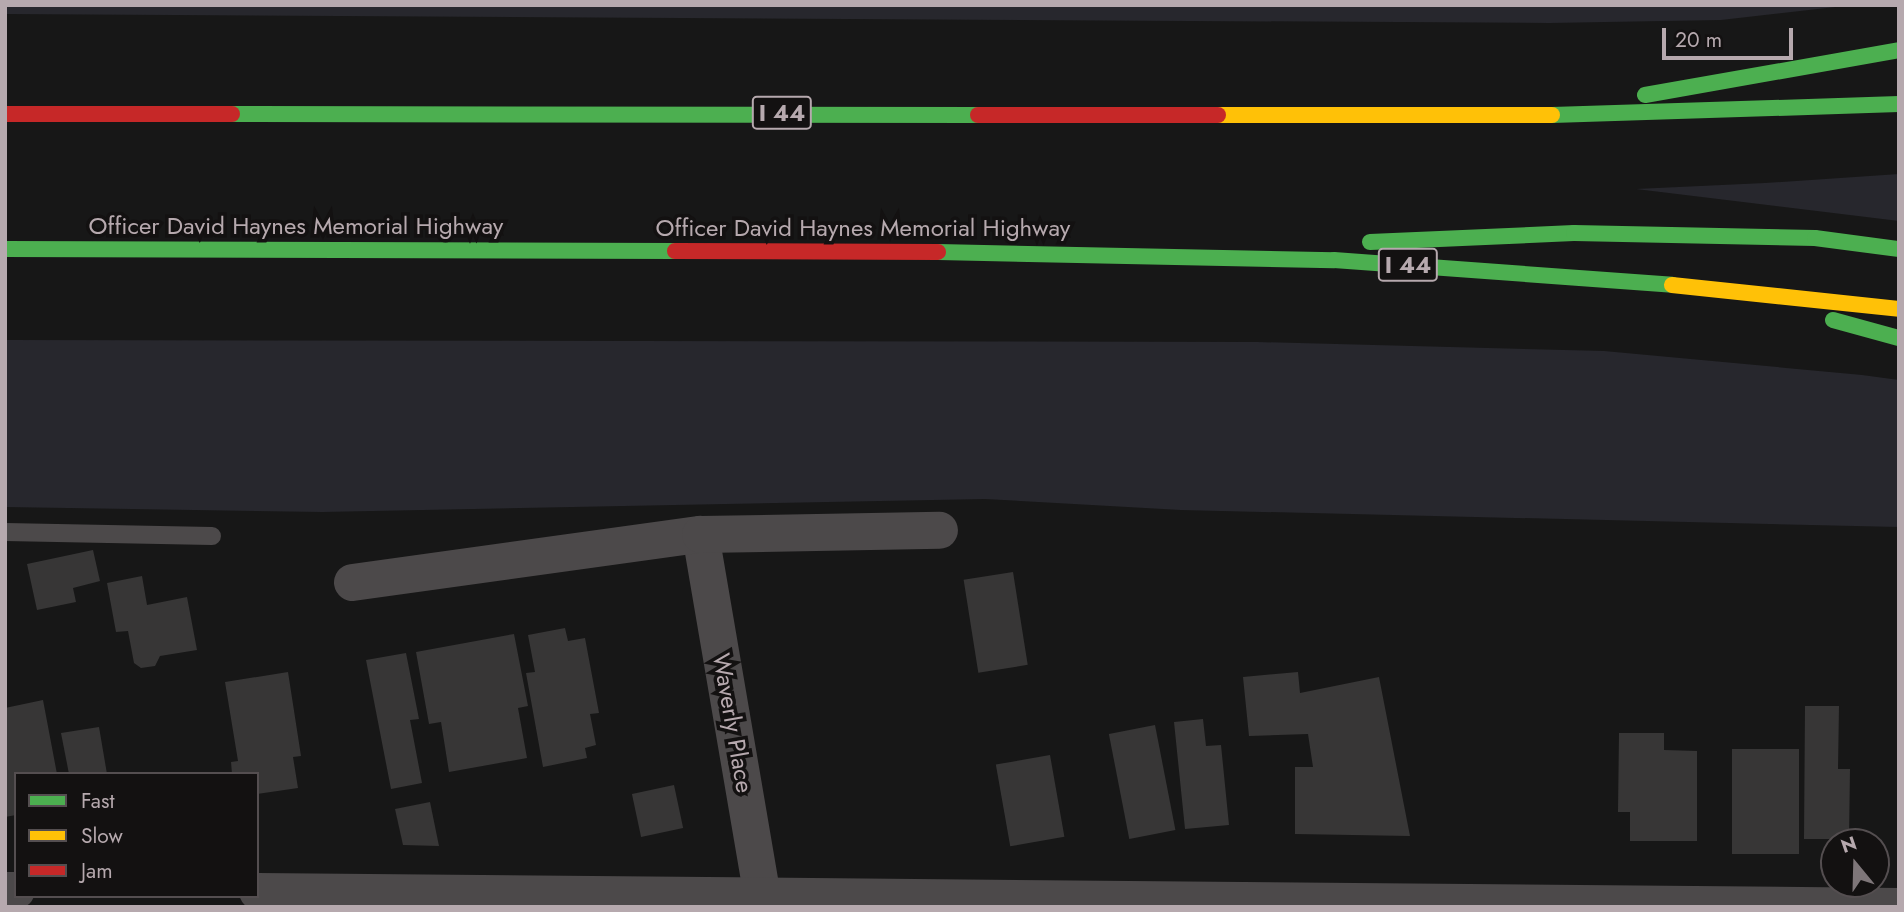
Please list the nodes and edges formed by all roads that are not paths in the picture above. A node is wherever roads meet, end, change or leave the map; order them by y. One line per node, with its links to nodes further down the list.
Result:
1 (1899, 50): 6 (highway)
2 (1899, 104): 6 (highway, I 44)
3 (5, 105): 5 (highway)
4 (5, 114): 5 (highway, I 44)
5 (42, 114): 6 (highway, I 44)
6 (1522, 115)
7 (1899, 249): 9 (highway)
8 (5, 251): 9 (highway, Officer David Haynes Memorial Highway / I 44)
9 (1096, 253): 10 (highway, Officer David Haynes Memorial Highway / I 44)
10 (1720, 289): 11 (highway, I 44); 12 (highway)
11 (1899, 309)
12 (1899, 338)
13 (939, 530): 15 (street)
14 (5, 532): 16 (lane)
15 (700, 534): 17 (street); 19 (street, Waverly Place)
16 (212, 536)
17 (352, 582)
18 (279, 897): 19 (street)
19 (767, 901): 20 (street)
20 (1899, 905)

